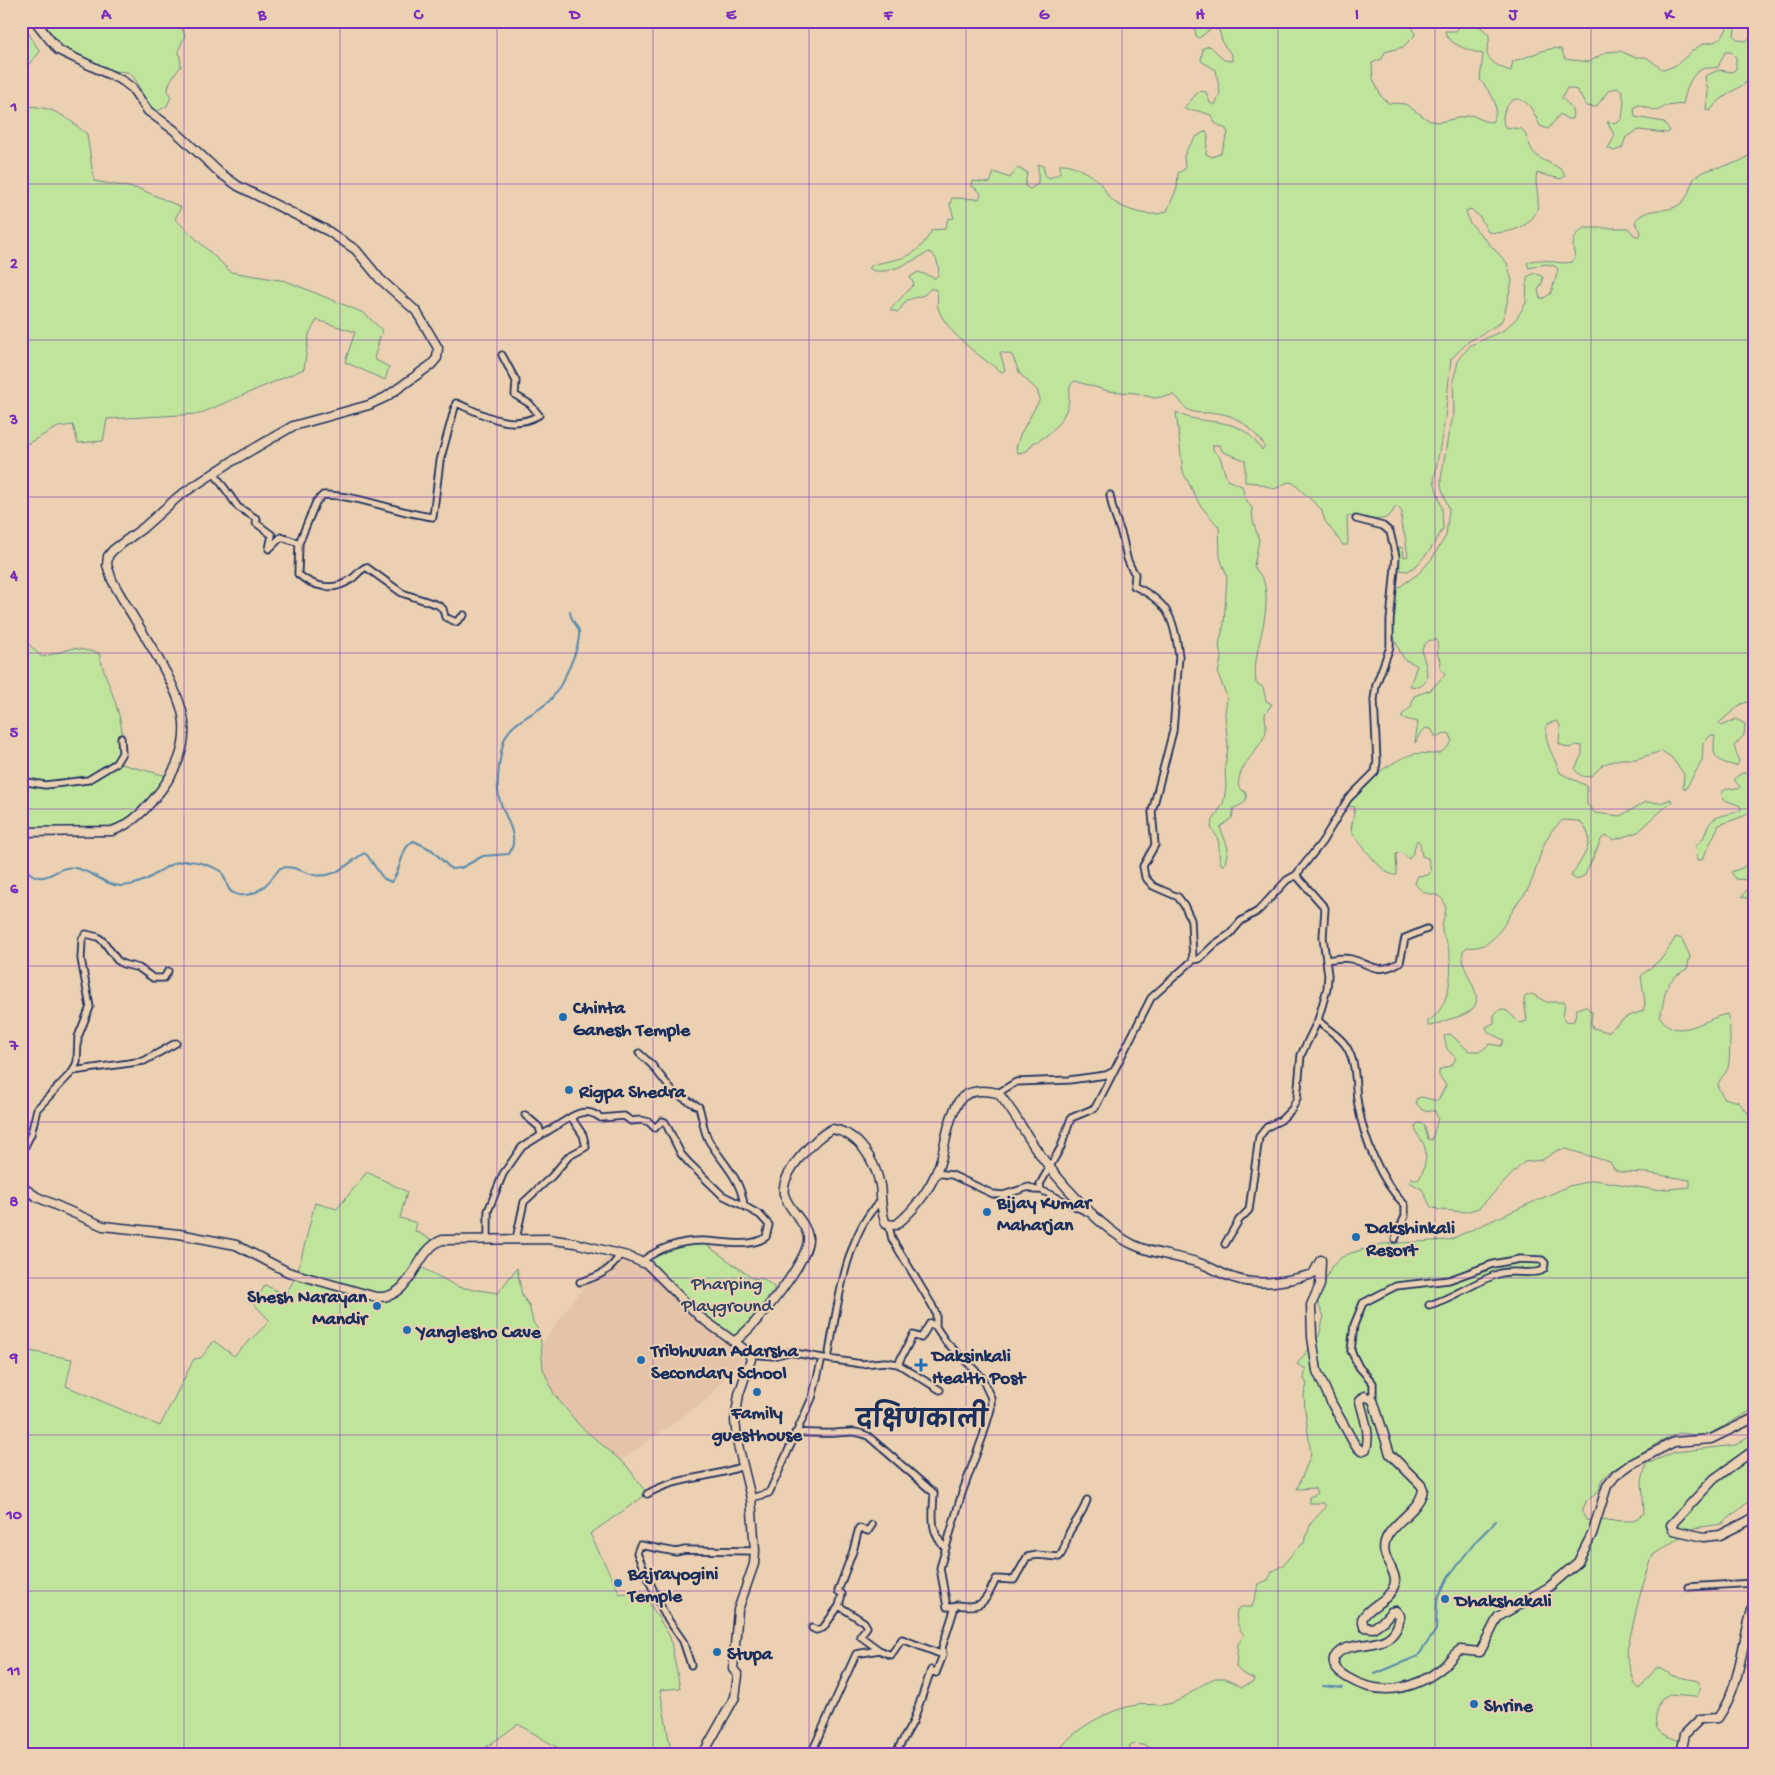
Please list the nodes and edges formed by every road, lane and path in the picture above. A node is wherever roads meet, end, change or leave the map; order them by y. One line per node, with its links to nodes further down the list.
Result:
1 (36, 21): 3 (main road)
2 (502, 355): 6 (street)
3 (214, 473): 6 (street); 10 (main road)
4 (1110, 495): 13 (street)
5 (1356, 519): 11 (street)
6 (299, 543): 7 (street)
7 (464, 615)
8 (121, 738): 9 (street)
9 (21, 781)
10 (21, 832)
11 (1296, 875): 13 (street); 14 (street)
12 (1427, 930): 14 (street)
13 (1193, 960): 20 (street)
14 (1326, 960): 16 (street)
15 (168, 971): 19 (street)
16 (1318, 1020): 35 (street); 37 (street)
17 (176, 1043): 19 (street)
18 (639, 1053): 31 (street)
19 (72, 1071): 25 (street)
20 (1114, 1071): 21 (street); 26 (street)
21 (998, 1093): 26 (main road); 27 (main road)
22 (525, 1115): 24 (street)
23 (571, 1117): 24 (street); 31 (street); 34 (street)
24 (541, 1134): 36 (street)
25 (21, 1154)
26 (1050, 1168): 29 (street); 32 (main road)
27 (935, 1172): 29 (street); 33 (main road)
28 (21, 1186): 36 (main road)
29 (1041, 1190): 32 (street)
30 (880, 1202): 33 (main road); 43 (main road); 45 (street)
31 (744, 1206): 39 (street)
32 (1094, 1216): 48 (main road)
33 (889, 1226): 42 (street)
34 (516, 1239): 36 (main road); 38 (main road)
35 (1395, 1239)
36 (488, 1240)
37 (1225, 1244)
38 (620, 1254): 39 (main road); 40 (street)
39 (641, 1262): 43 (main road)
40 (580, 1282)
41 (1429, 1305): 48 (street)
42 (936, 1327): 46 (street); 58 (street)
43 (735, 1341): 44 (main road)
44 (749, 1354): 45 (street); 52 (main road)
45 (825, 1359): 46 (street); 50 (street)
46 (898, 1364): 47 (street)
47 (940, 1390)
48 (1373, 1400): 49 (main road)
49 (1754, 1418)
50 (795, 1433): 54 (street); 58 (street)
51 (1754, 1450): 56 (main road)
52 (743, 1466): 53 (street); 54 (main road)
53 (647, 1494)
54 (751, 1498): 59 (main road)
55 (1087, 1500): 64 (street)
56 (1754, 1518)
57 (872, 1525): 63 (street)
58 (945, 1548): 64 (street)
59 (755, 1551): 68 (street); 69 (main road)
60 (1754, 1583): 61 (street)
61 (1688, 1587)
62 (1754, 1604): 72 (main road)
63 (839, 1606): 65 (street); 66 (street)
64 (955, 1607): 67 (street)
65 (812, 1628)
66 (880, 1650): 67 (street); 70 (street)
67 (943, 1655): 71 (street)
68 (691, 1665)
69 (703, 1754)
70 (810, 1754)
71 (895, 1754)
72 (1681, 1754)

